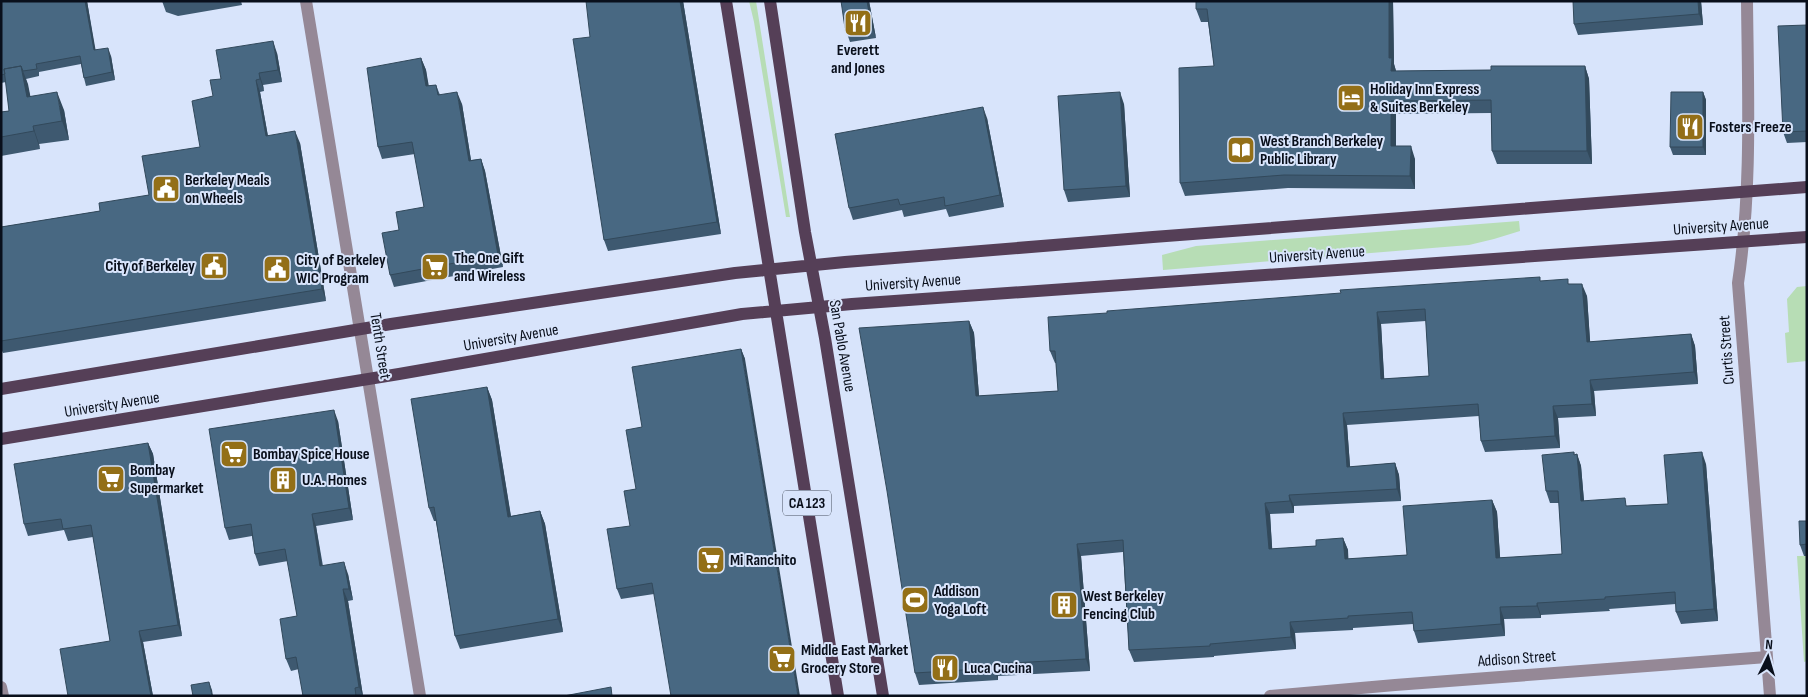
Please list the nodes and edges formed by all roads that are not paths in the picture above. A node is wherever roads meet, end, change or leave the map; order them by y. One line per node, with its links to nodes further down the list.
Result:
1 (306, 1): 13 (street, Tenth Street)
2 (726, 1): 10 (main road, CA 123)
3 (770, 1): 9 (main road, San Pablo Avenue / CA 123)
4 (1747, 1): 6 (street, Curtis Street)
5 (1807, 187): 6 (main road, University Avenue)
6 (1746, 192): 8 (street, Curtis Street); 9 (main road, University Avenue)
7 (1807, 237): 8 (main road, University Avenue)
8 (1743, 241): 11 (main road, University Avenue); 17 (street, Curtis Street)
9 (812, 265): 10 (main road, University Avenue); 11 (main road, San Pablo Avenue / CA 123)
10 (770, 270): 12 (main road, CA 123); 13 (main road, University Avenue)
11 (819, 306): 12 (main road, University Avenue); 23 (main road, San Pablo Avenue / CA 123)
12 (776, 310): 14 (main road, University Avenue); 22 (main road, CA 123)
13 (361, 330): 14 (street, Tenth Street); 15 (main road, University Avenue)
14 (369, 379): 16 (main road, University Avenue); 21 (street, Tenth Street)
15 (1, 389)
16 (1, 439)
17 (1767, 658): 19 (street, Addison Street); 25 (street, Curtis Street)
18 (1, 687): 20 (street)
19 (1395, 690): 24 (street, Addison Street)
20 (3, 696)
21 (420, 696)
22 (838, 696)
23 (883, 696)
24 (1270, 696)
25 (1770, 696)

